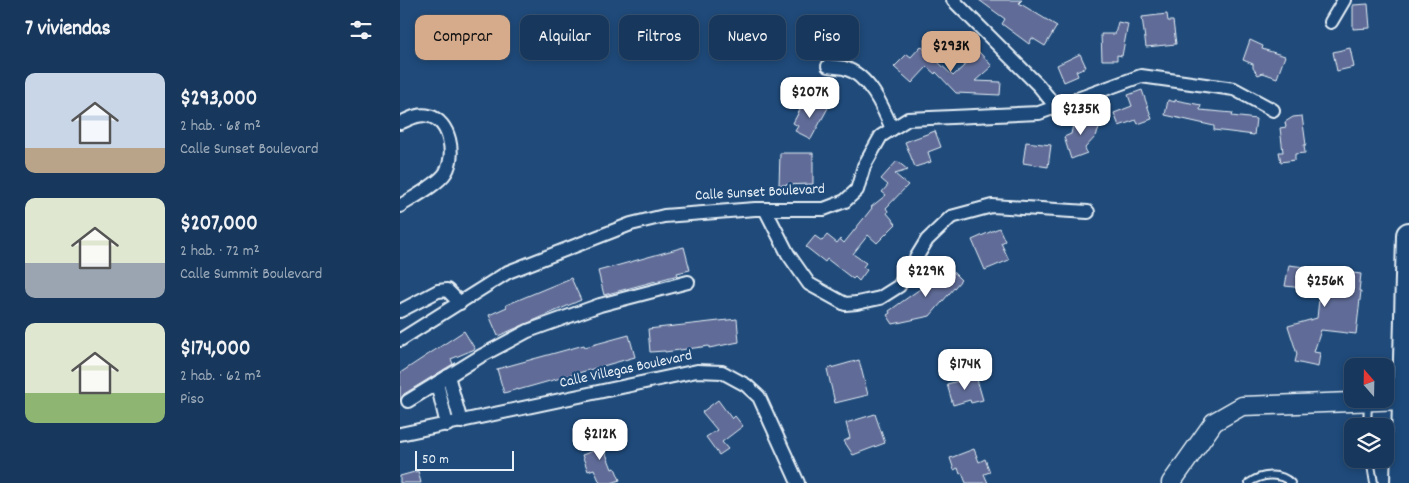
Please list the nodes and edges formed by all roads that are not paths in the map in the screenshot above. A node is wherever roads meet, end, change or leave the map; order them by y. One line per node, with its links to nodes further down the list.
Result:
1 (953, 0): 5 (street)
2 (1344, 0): 3 (street)
3 (1331, 22)
4 (828, 66): 8 (street)
5 (1056, 107): 6 (street, Calle Sunset Boulevard); 8 (street, Calle Sunset Boulevard)
6 (1272, 110)
7 (400, 123): 9 (street)
8 (892, 129): 10 (street, Calle Sunset Boulevard)
9 (400, 206)
10 (765, 209): 11 (street); 14 (street, Calle Sunset Boulevard)
11 (1088, 212)
12 (1409, 235): 20 (highway)
13 (688, 282): 17 (street)
14 (460, 303): 15 (street); 16 (street, Calle Sunset Boulevard)
15 (400, 311)
16 (400, 340)
17 (448, 376): 18 (street); 23 (street)
18 (437, 383): 21 (street); 24 (street)
19 (1394, 400): 20 (street)
20 (1407, 400): 32 (highway)
21 (408, 401)
22 (1344, 402): 28 (street)
23 (461, 422): 24 (street, Calle Villegas Boulevard); 27 (street, Calle Villegas Boulevard)
24 (447, 425): 25 (street, Calle Villegas Boulevard)
25 (400, 434)
26 (1372, 468): 31 (lane)
27 (798, 483)
28 (1171, 483)
29 (1249, 483): 30 (lane)
30 (1291, 483)
31 (1374, 483)
32 (1403, 483)

